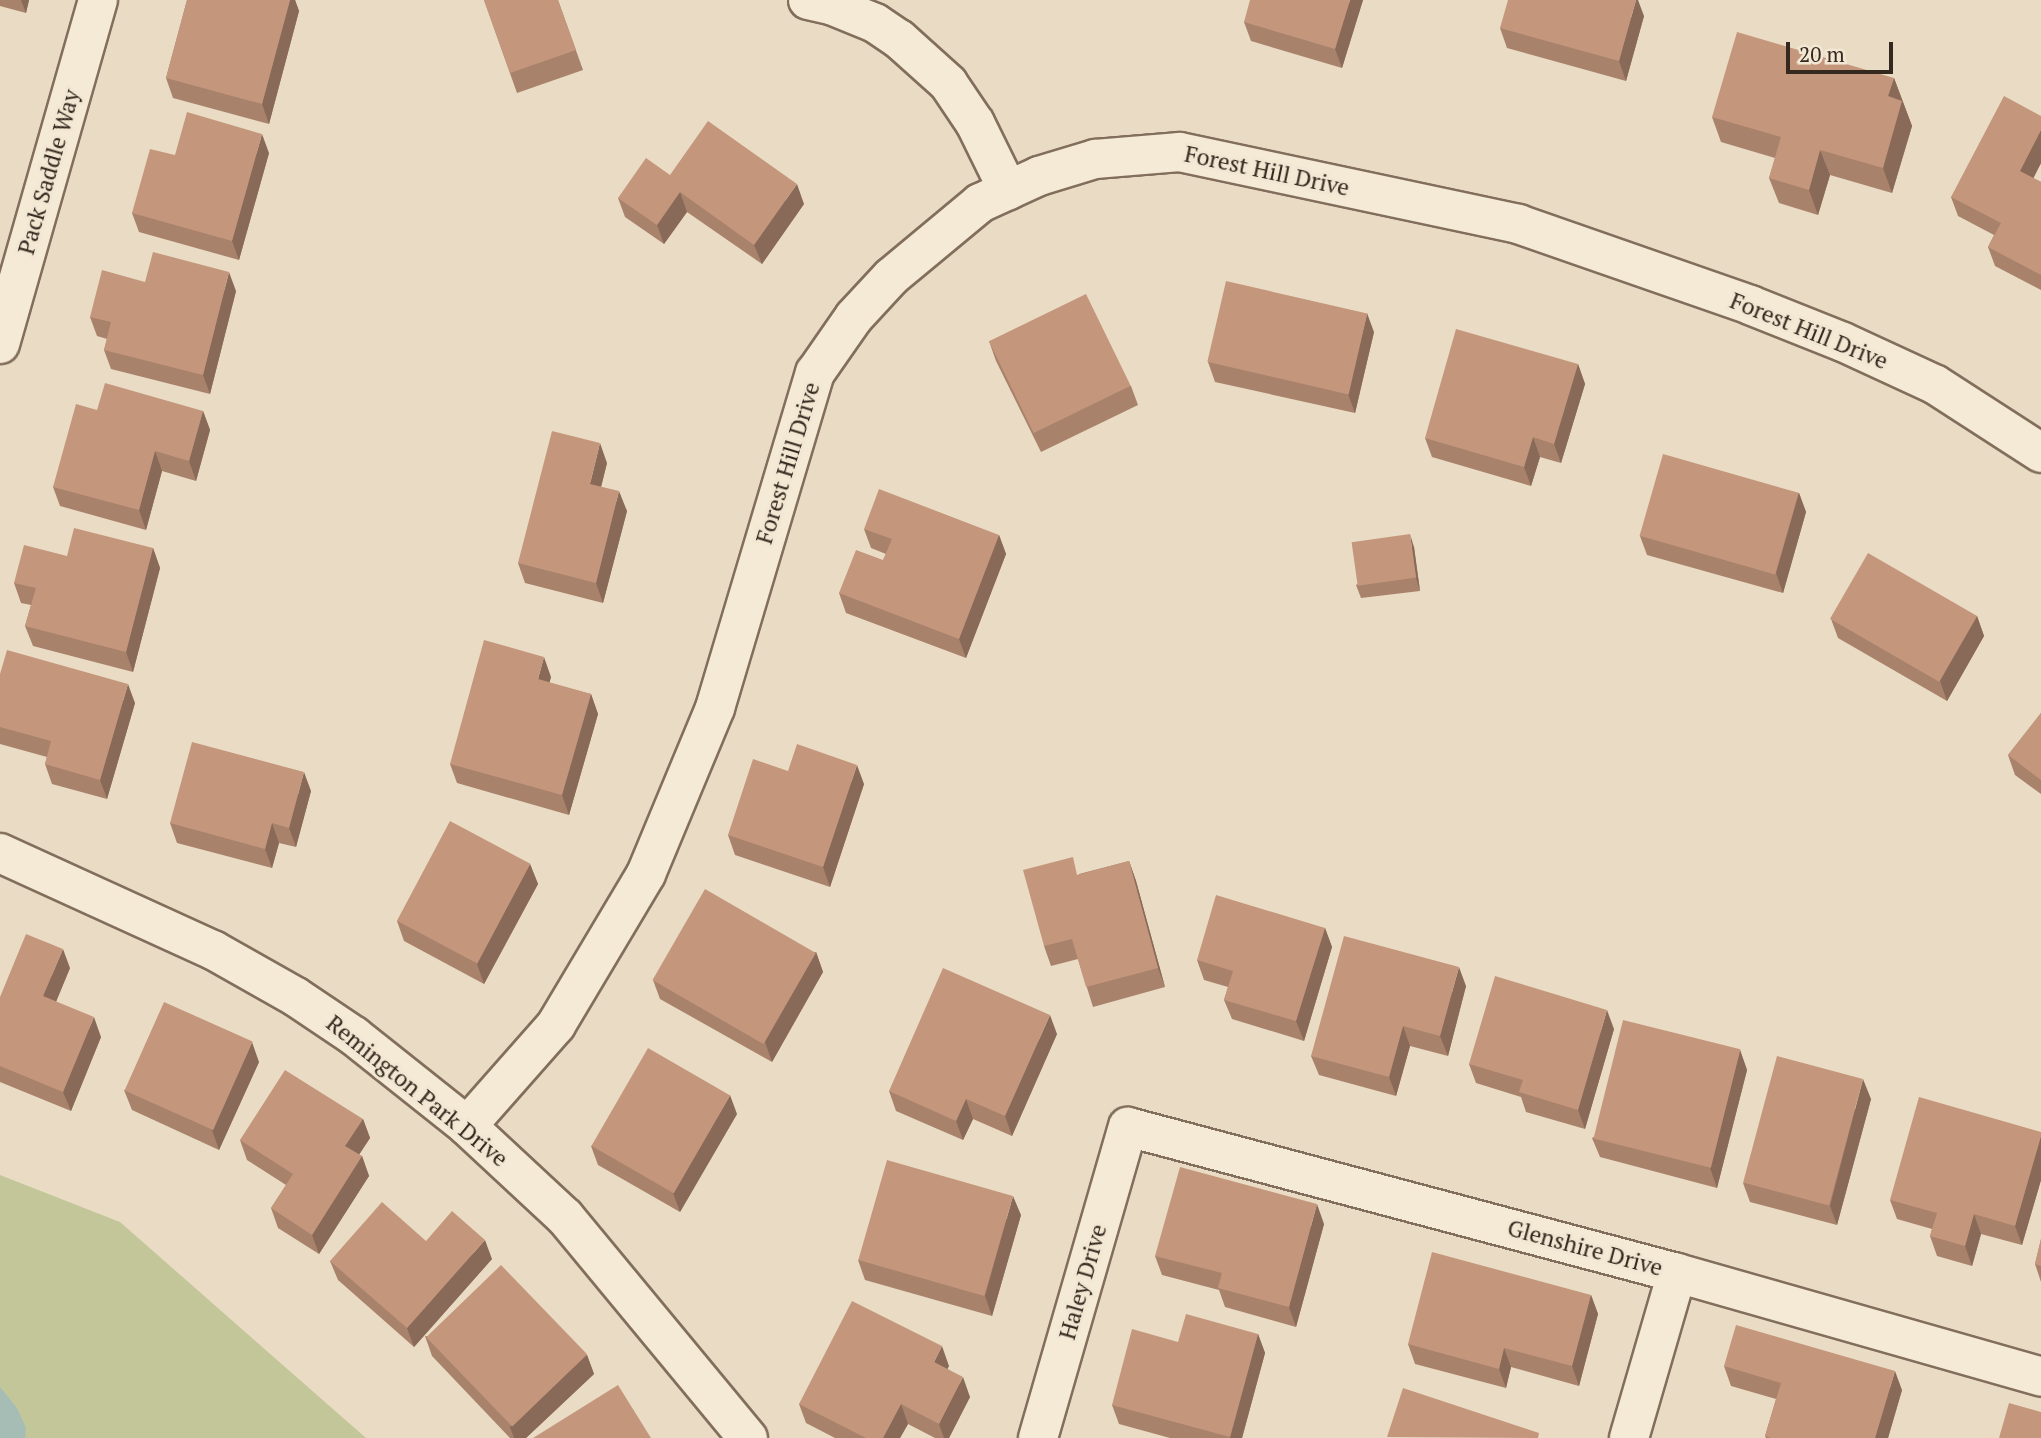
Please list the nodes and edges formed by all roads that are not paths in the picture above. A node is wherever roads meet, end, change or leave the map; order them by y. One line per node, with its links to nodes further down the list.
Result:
1 (98, 0): 4 (street, Pack Saddle Way)
2 (808, 0): 3 (street)
3 (1008, 190): 5 (street, Forest Hill Drive); 7 (street, Forest Hill Drive)
4 (0, 344)
5 (2041, 453)
6 (0, 853): 7 (street, Remington Park Drive)
7 (467, 1126): 11 (street, Remington Park Drive)
8 (1128, 1127): 9 (street, Glenshire Drive); 12 (street, Haley Drive)
9 (1677, 1273): 10 (street, Glenshire Drive); 13 (street)
10 (2041, 1377)
11 (748, 1438)
12 (1038, 1438)
13 (1629, 1438)

